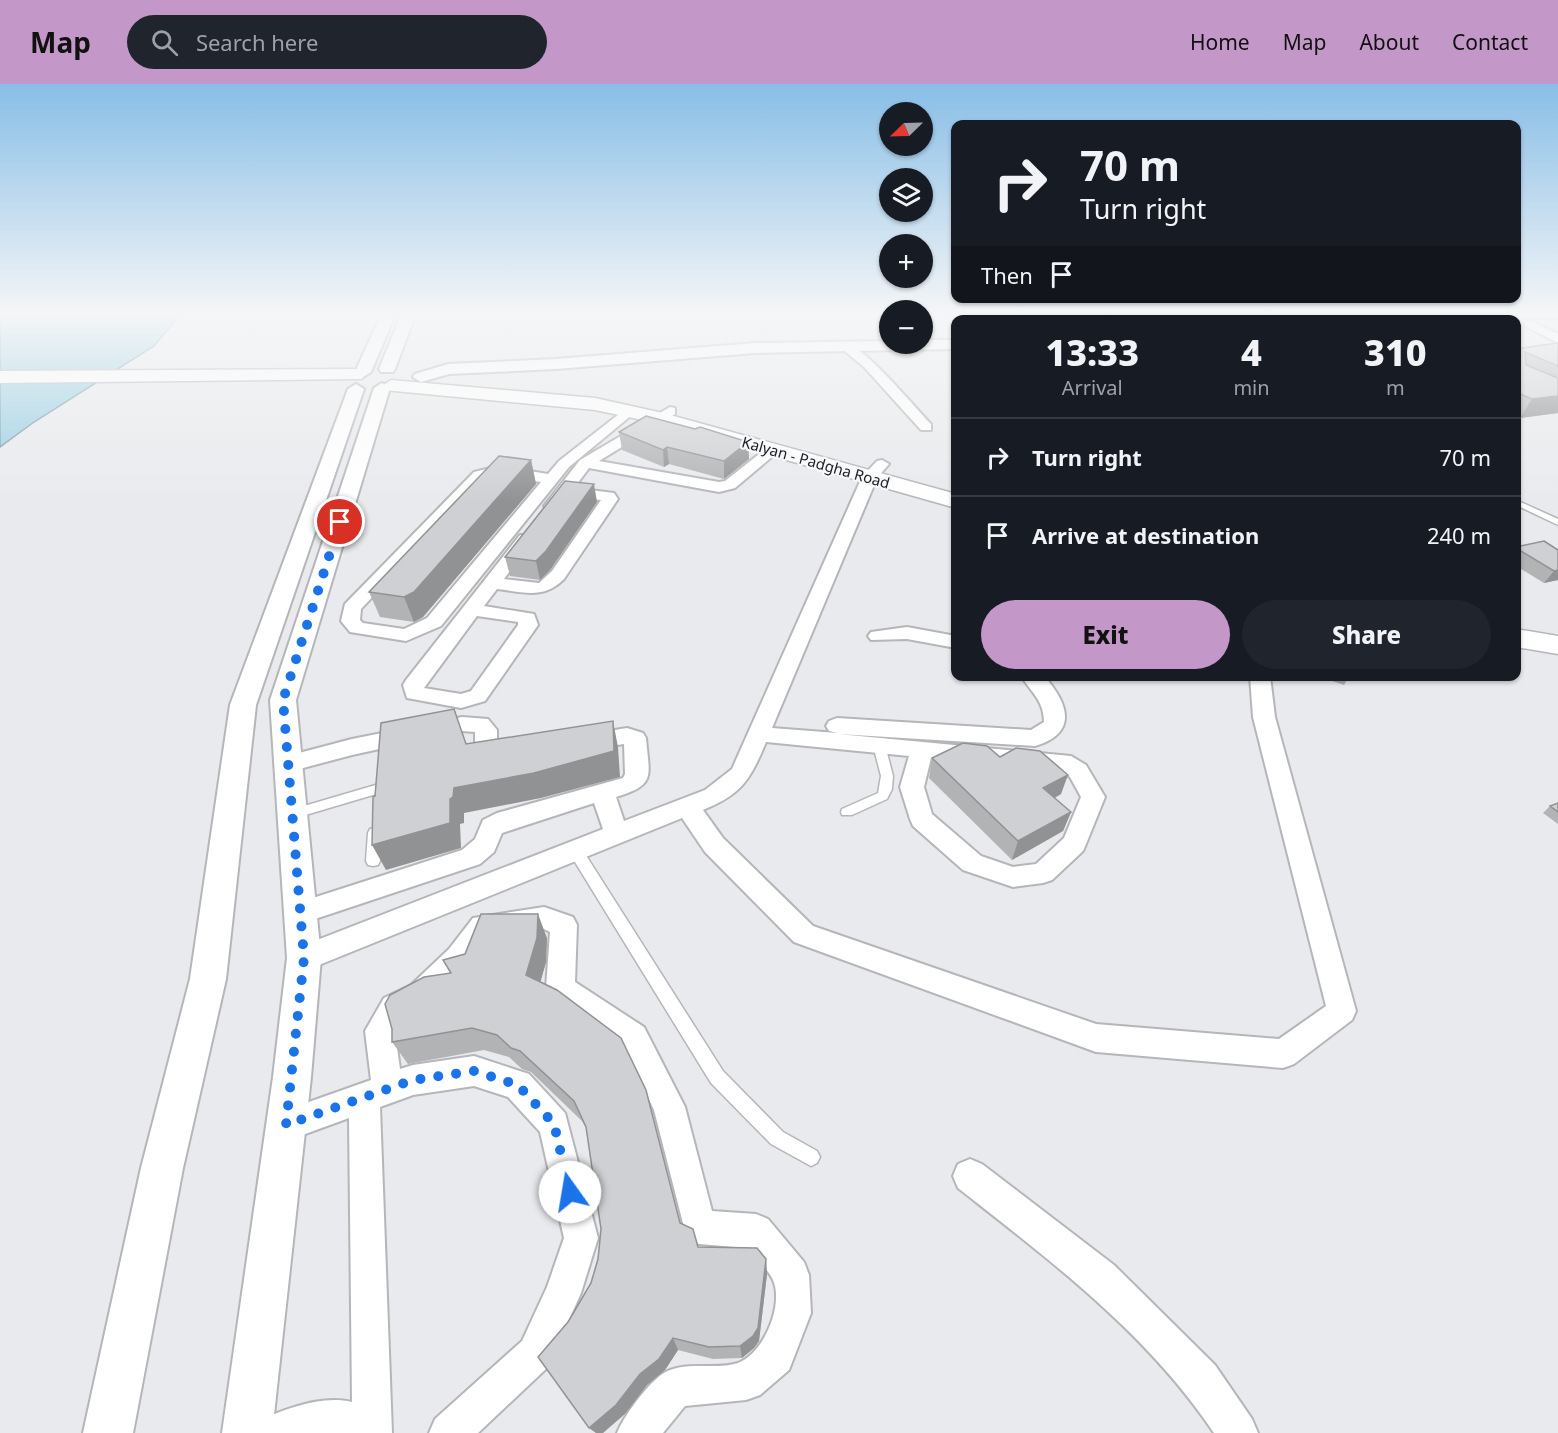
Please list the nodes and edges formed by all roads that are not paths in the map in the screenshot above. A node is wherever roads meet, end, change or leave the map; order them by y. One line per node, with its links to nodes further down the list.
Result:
1 (379, 376): 6 (street)
2 (379, 376): 6 (street)
3 (399, 376): 6 (street)
4 (879, 376): 9 (street)
5 (0, 377): 6 (main road, Kalyan - Padgha Road)
6 (378, 379): 7 (main road, Kalyan - Padgha Road); 8 (main road); 34 (street); 50 (street)
7 (628, 411): 8 (main road, Kalyan - Padgha Road); 15 (street)
8 (663, 414): 10 (main road, Kalyan - Padgha Road); 11 (main road); 12 (street)
9 (926, 427)
10 (773, 450): 11 (main road, Kalyan - Padgha Road); 12 (street)
11 (814, 453): 13 (main road, Kalyan - Padgha Road)
12 (585, 463): 15 (street)
13 (876, 470): 14 (main road); 16 (main road, Kalyan - Padgha Road); 29 (street)
14 (951, 483)
15 (557, 485): 15 (street); 19 (street); 19 (street)
16 (951, 499)
17 (1521, 504): 18 (lane)
18 (1557, 521)
19 (491, 583): 20 (street)
20 (471, 609): 20 (street)
21 (878, 636): 23 (street)
22 (1521, 639): 24 (main road)
23 (951, 641)
24 (1558, 645)
25 (1521, 656): 26 (main road)
26 (1558, 662)
27 (1036, 681): 29 (street)
28 (1260, 681): 37 (street)
29 (761, 728): 30 (street); 37 (street)
30 (879, 745): 32 (street); 38 (lane)
31 (561, 746): 36 (street)
32 (922, 749): 32 (street)
33 (528, 751): 34 (street)
34 (288, 764): 39 (street)
35 (379, 789): 39 (lane)
36 (602, 792): 41 (street); 44 (street)
37 (687, 806): 41 (street)
38 (848, 812)
39 (292, 814): 44 (street)
40 (376, 820): 43 (lane)
41 (617, 834): 42 (street)
42 (575, 850): 45 (street); 48 (lane)
43 (373, 861)
44 (300, 913): 45 (street)
45 (304, 958): 47 (street)
46 (375, 1093): 47 (street); 53 (street); 54 (street); 55 (street)
47 (286, 1125): 51 (street)
48 (811, 1157)
49 (970, 1176): 56 (street)
50 (108, 1433)
51 (247, 1433)
52 (276, 1433): 53 (street)
53 (371, 1433)
54 (449, 1433)
55 (637, 1433)
56 (1238, 1433)

